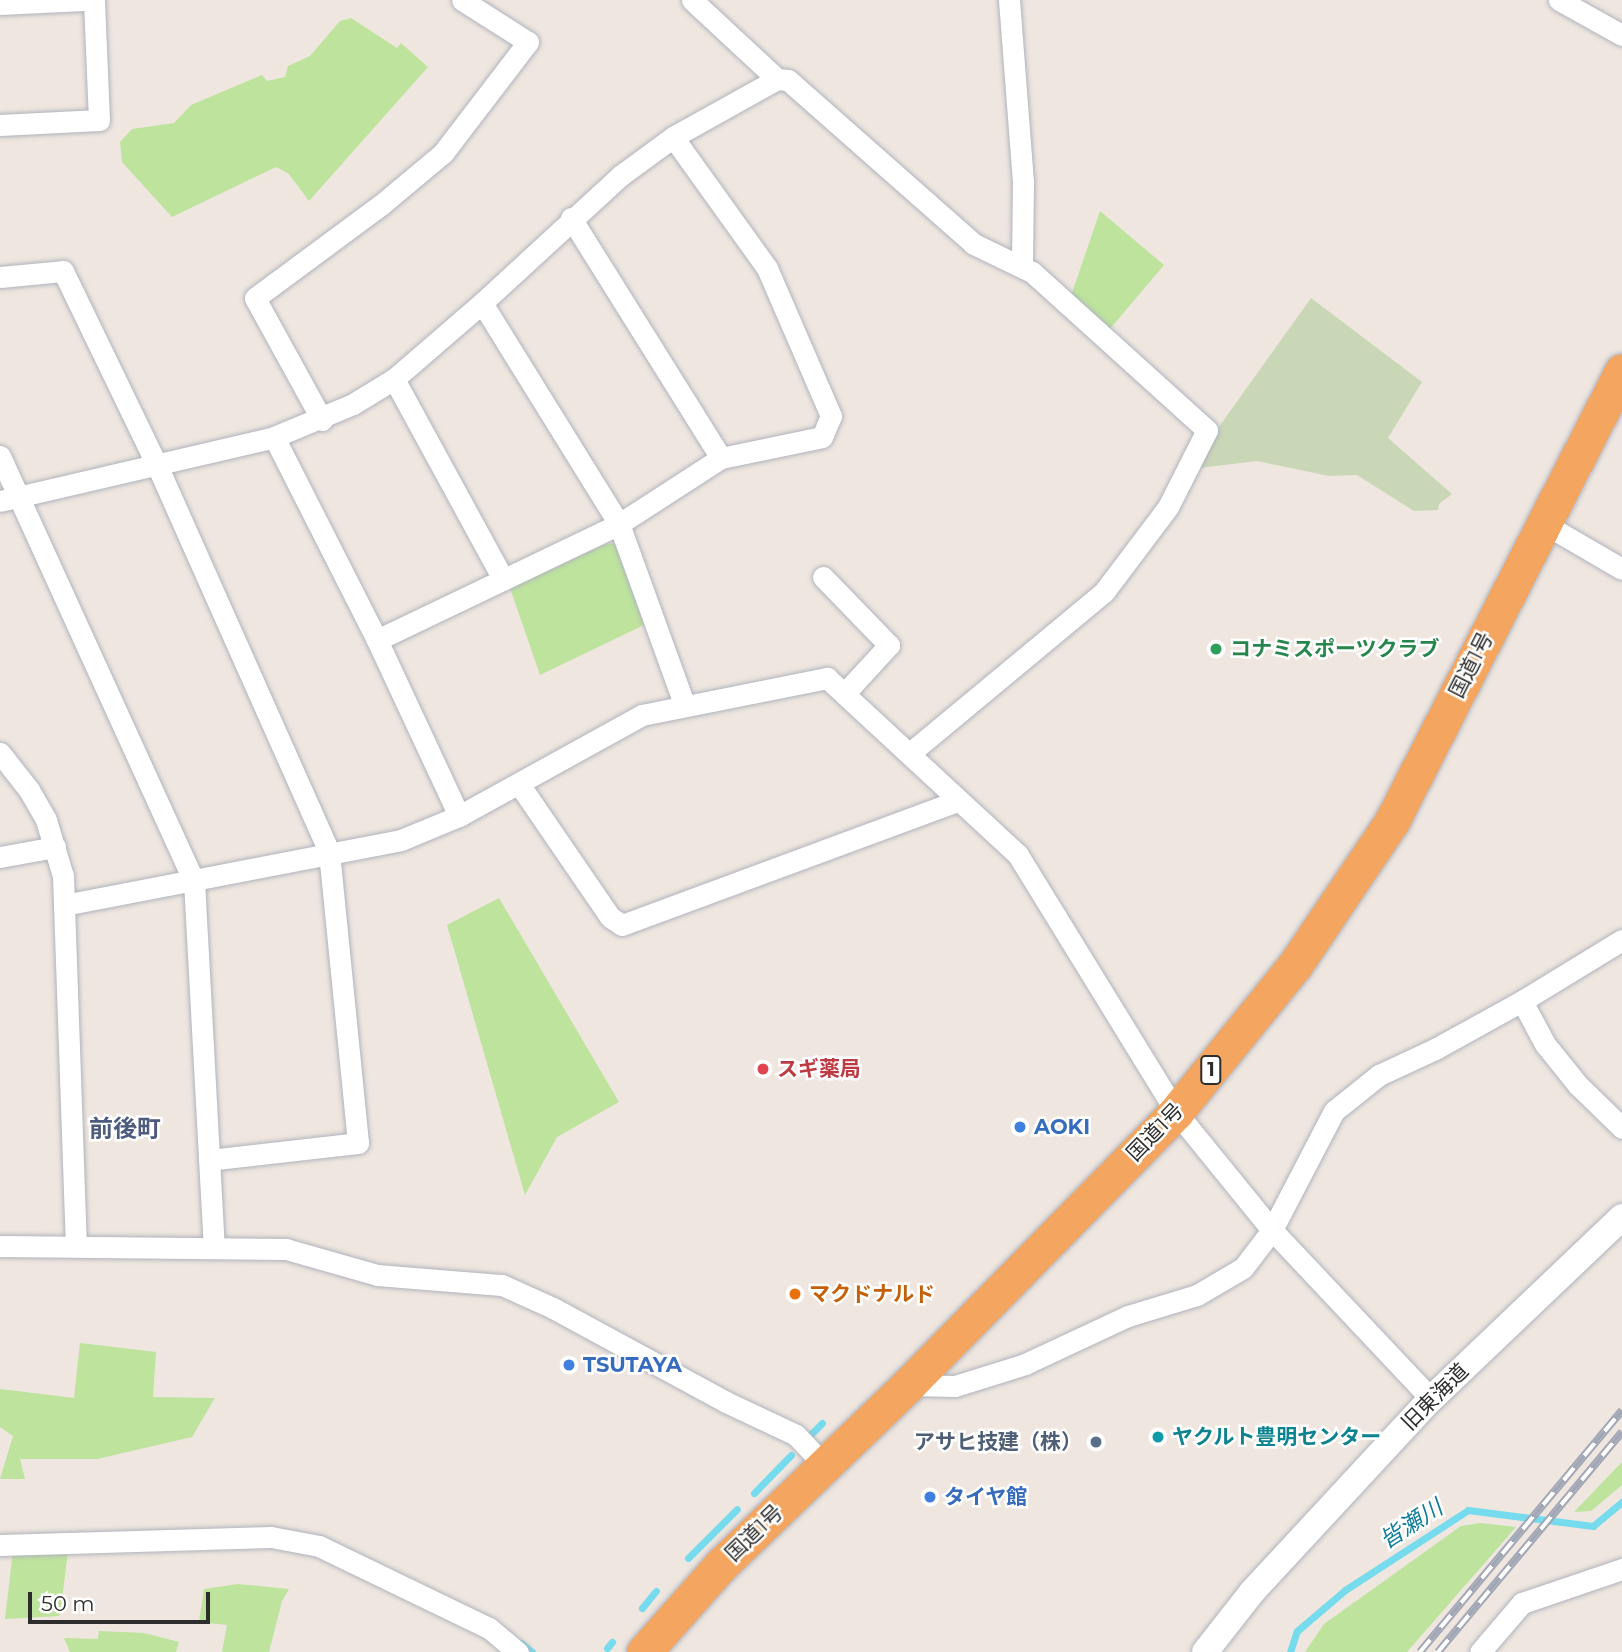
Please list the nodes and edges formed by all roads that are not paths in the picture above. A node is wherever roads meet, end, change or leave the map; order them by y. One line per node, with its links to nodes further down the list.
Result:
1 (84, 0): 7 (street)
2 (94, 0): 10 (street)
3 (462, 0): 18 (street)
4 (692, 0): 9 (street)
5 (1009, 0): 13 (street)
6 (1559, 0): 8 (street)
7 (0, 4)
8 (1622, 35)
9 (777, 79): 11 (street); 13 (street)
10 (0, 125)
11 (673, 136): 12 (street); 21 (street)
12 (571, 218): 15 (street); 21 (street)
13 (1022, 267): 33 (street)
14 (0, 277): 22 (street)
15 (482, 303): 17 (street); 25 (street)
16 (1622, 371): 24 (highway, 国道1号 / 1)
17 (394, 379): 18 (street); 28 (street)
18 (322, 419): 19 (street)
19 (274, 437): 22 (street); 29 (street)
20 (0, 456): 23 (street)
21 (721, 458): 25 (street)
22 (156, 463): 23 (street); 38 (street)
23 (10, 499): 40 (street)
24 (1543, 523): 26 (street); 44 (highway, 国道1号 / 1)
25 (619, 524): 28 (street); 31 (street)
26 (1622, 569)
27 (823, 577): 30 (street)
28 (503, 579): 29 (street)
29 (377, 640): 36 (street)
30 (845, 693): 31 (street); 33 (street)
31 (684, 704): 34 (street)
32 (0, 753): 37 (street)
33 (910, 753): 35 (street)
34 (519, 784): 35 (street); 36 (street)
35 (957, 801): 44 (street)
36 (459, 816): 38 (street)
37 (55, 847): 39 (street); 41 (street)
38 (329, 852): 40 (street); 46 (street)
39 (0, 856)
40 (194, 881): 41 (street); 46 (street)
41 (64, 905): 50 (street)
42 (1622, 940): 43 (street)
43 (1522, 1001): 45 (street); 48 (street)
44 (1176, 1112): 48 (street); 52 (highway, 国道1号 / 1)
45 (1622, 1128)
46 (209, 1160): 51 (street)
47 (1622, 1217): 53 (street, 旧東海道)
48 (1272, 1230): 52 (street); 53 (street)
49 (0, 1246): 50 (street)
50 (76, 1246): 51 (street)
51 (214, 1247): 54 (street)
52 (908, 1385): 54 (highway, 国道1号 / 1)
53 (1431, 1399): 59 (street, 旧東海道)
54 (825, 1466): 58 (highway, 国道1号 / 1)
55 (0, 1545): 57 (street)
56 (1622, 1569): 60 (street)
57 (518, 1652)
58 (644, 1652)
59 (1205, 1652)
60 (1480, 1652)

